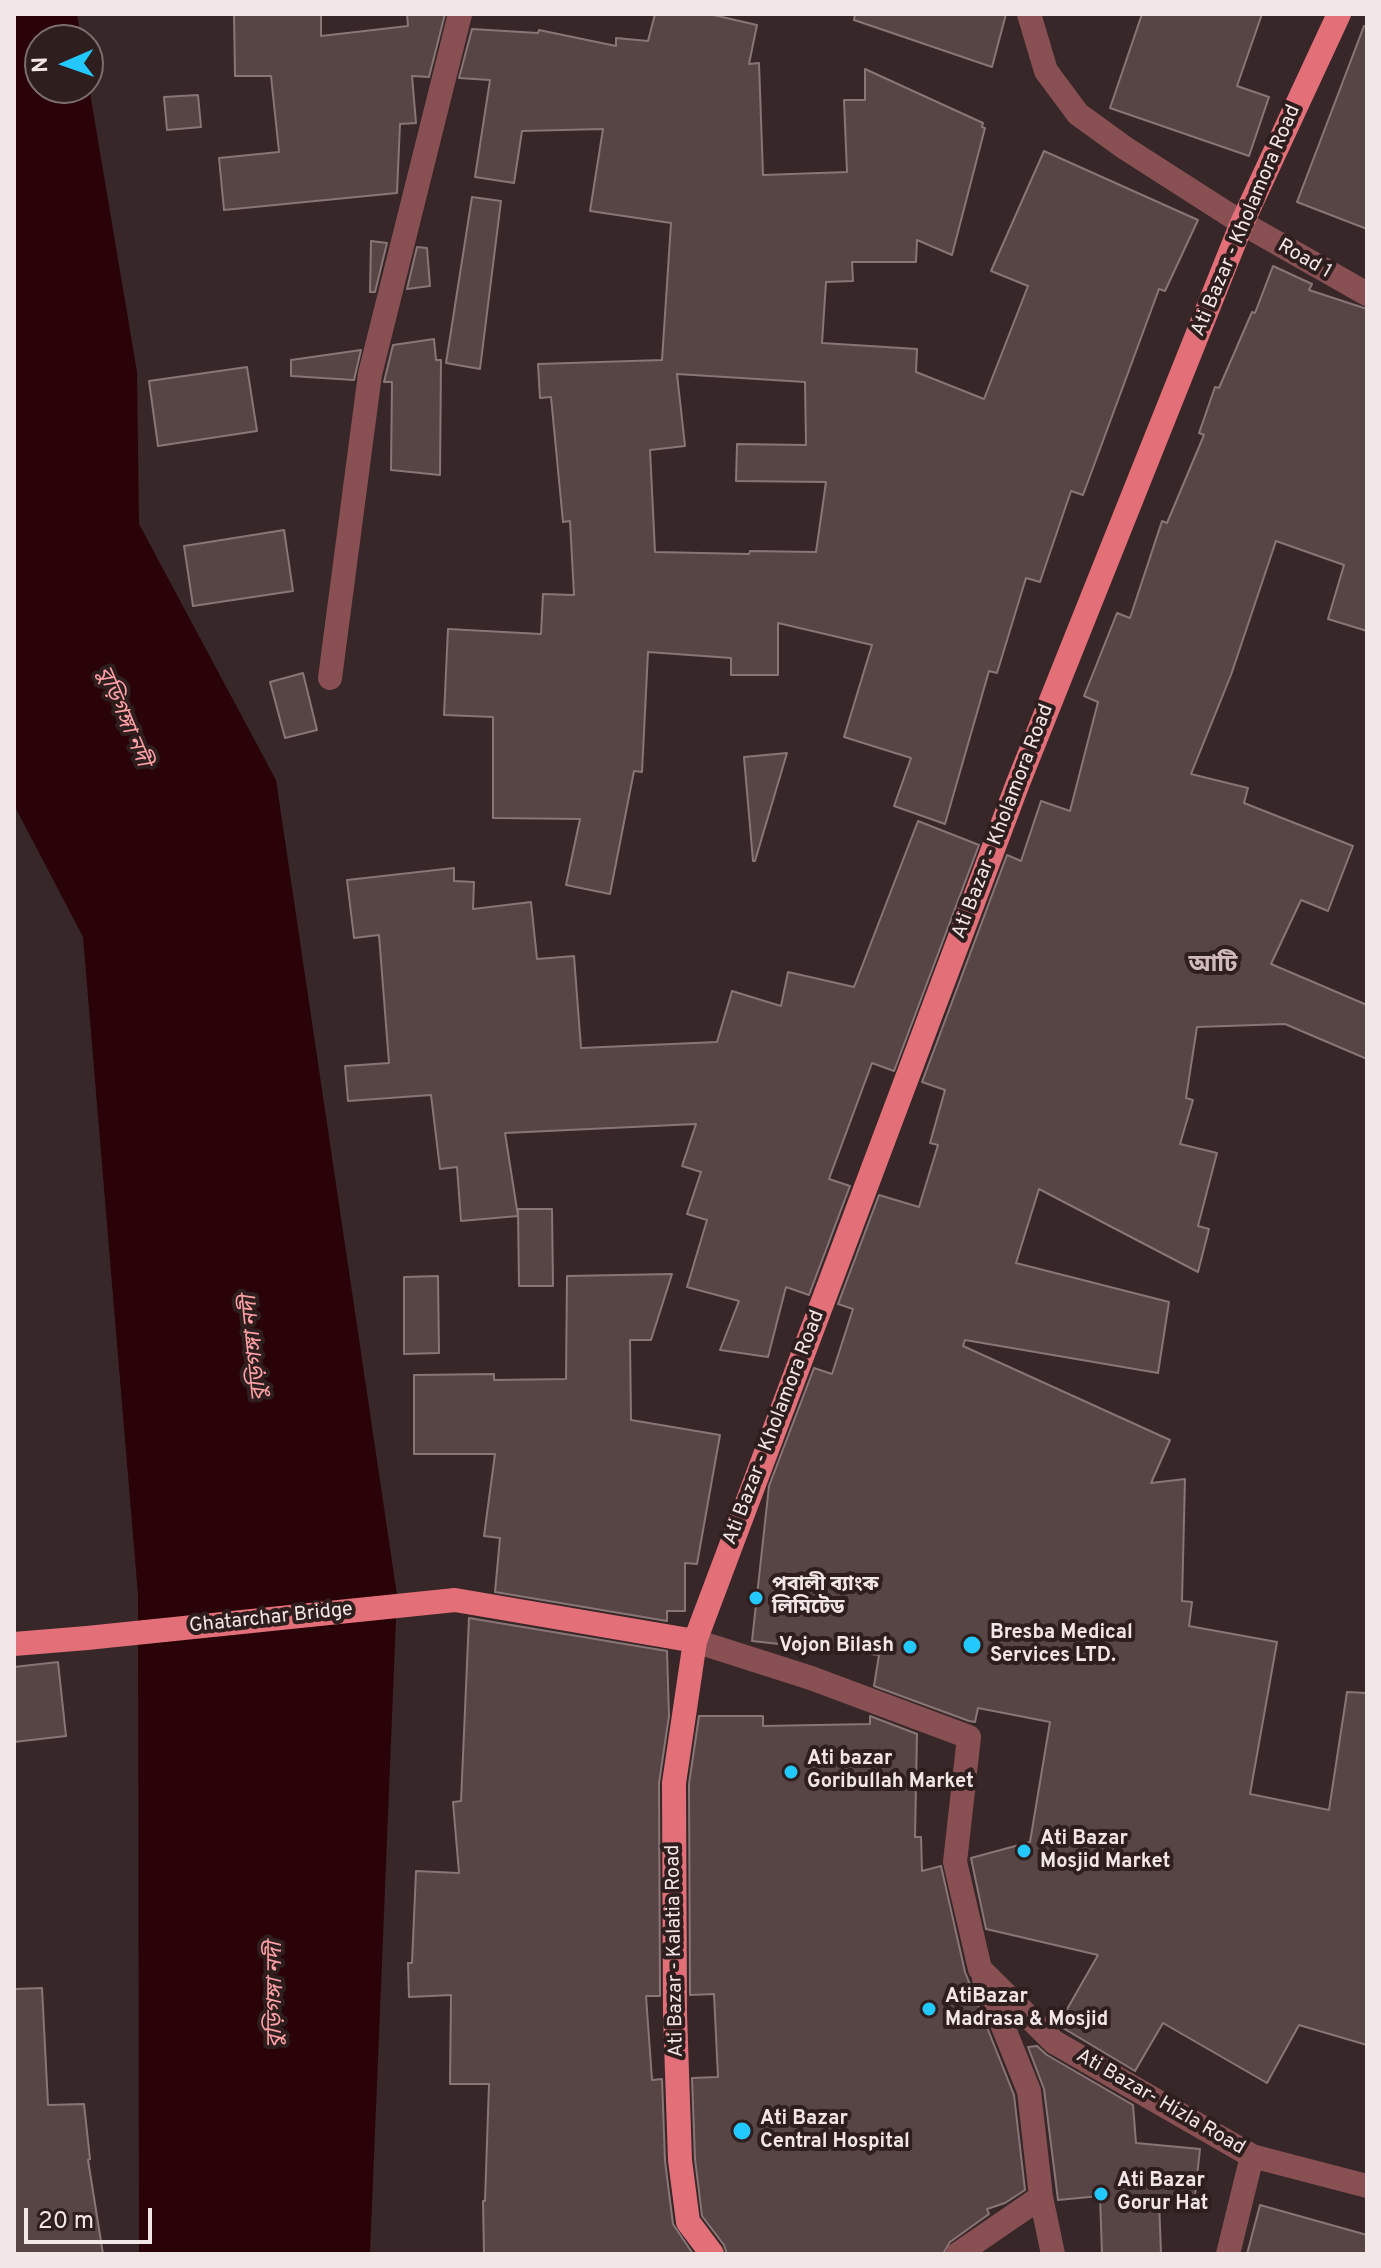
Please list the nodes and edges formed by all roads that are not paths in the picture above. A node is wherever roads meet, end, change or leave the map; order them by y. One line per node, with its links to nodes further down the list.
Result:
1 (460, 14): 6 (street)
2 (1029, 14): 4 (street, Road 1)
3 (1339, 14): 4 (main road, Ati Bazar - Kholamora Road)
4 (1242, 223): 5 (street, Road 1); 7 (main road, Ati Bazar - Kholamora Road)
5 (1367, 294)
6 (330, 678)
7 (695, 1641): 8 (main road, Ghatarchar Bridge); 9 (street); 13 (main road, Ati Bazar - Kalatia Road)
8 (14, 1644)
9 (980, 1969): 10 (street, Ati Bazar- Hizla Road); 12 (street)
10 (1252, 2156): 11 (street, Ati Bazar- Hizla Road); 16 (street)
11 (1367, 2186)
12 (1041, 2197): 14 (street); 15 (street)
13 (712, 2254)
14 (958, 2254)
15 (1053, 2254)
16 (1228, 2254)

